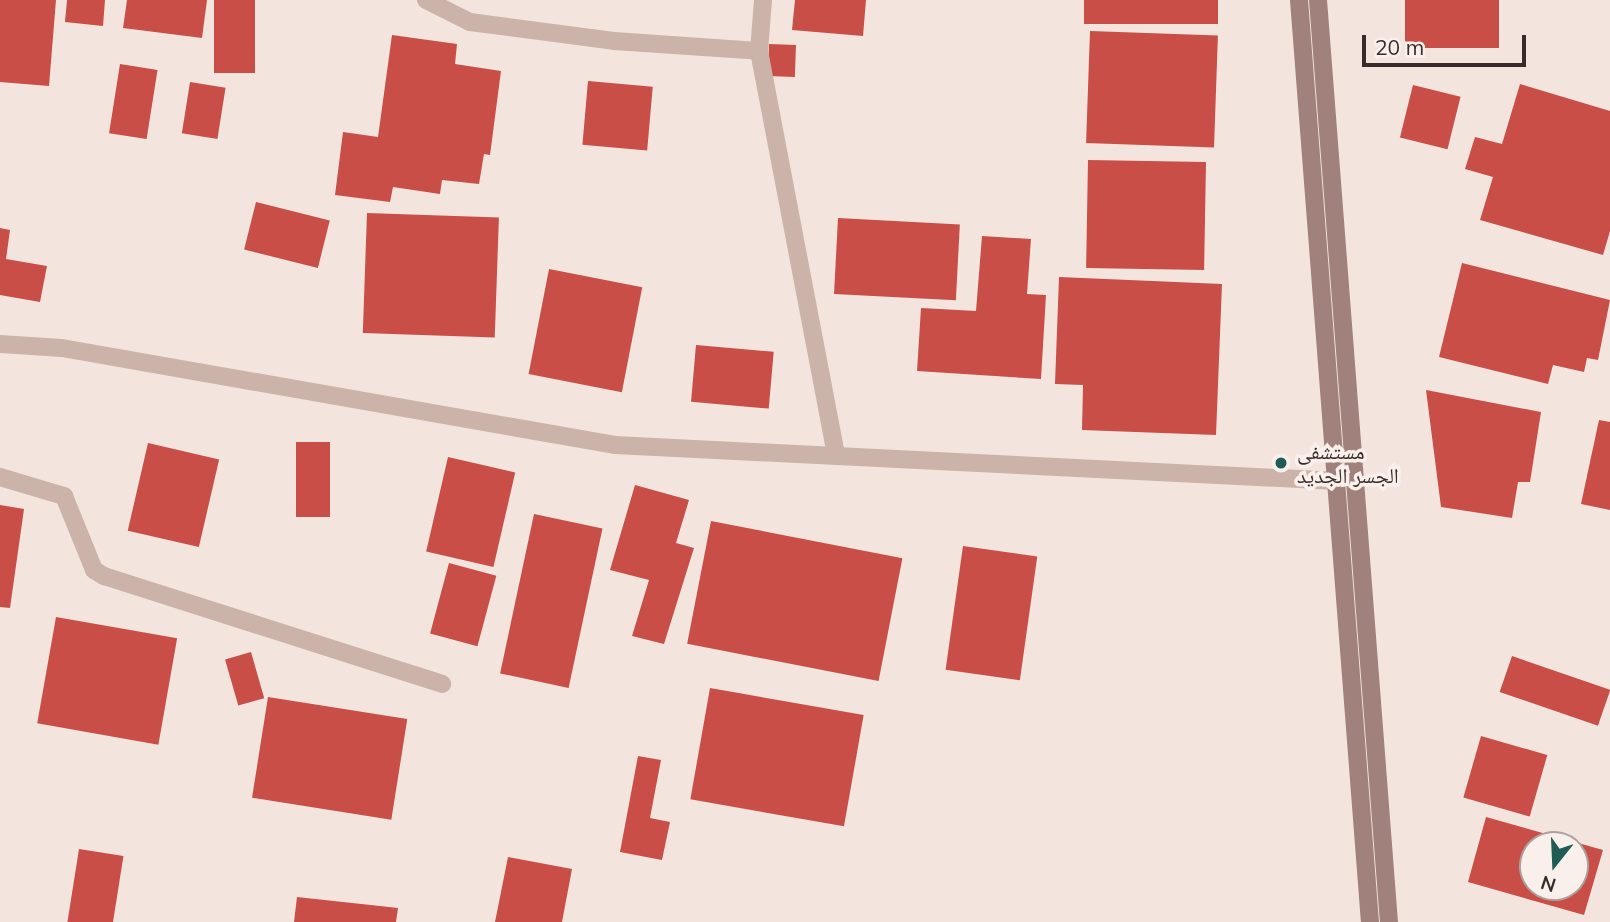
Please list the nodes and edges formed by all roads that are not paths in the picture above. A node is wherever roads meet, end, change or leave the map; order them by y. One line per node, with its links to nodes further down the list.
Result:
1 (426, 0): 5 (street)
2 (763, 0): 5 (street)
3 (1300, 0): 6 (main road)
4 (1318, 0): 6 (main road)
5 (759, 51): 8 (street)
6 (1321, 149): 10 (main road); 13 (main road)
7 (0, 344): 8 (street)
8 (835, 456): 10 (street)
9 (0, 477): 11 (street)
10 (1338, 481): 12 (main road)
11 (442, 684)
12 (1370, 922)
13 (1389, 922)

